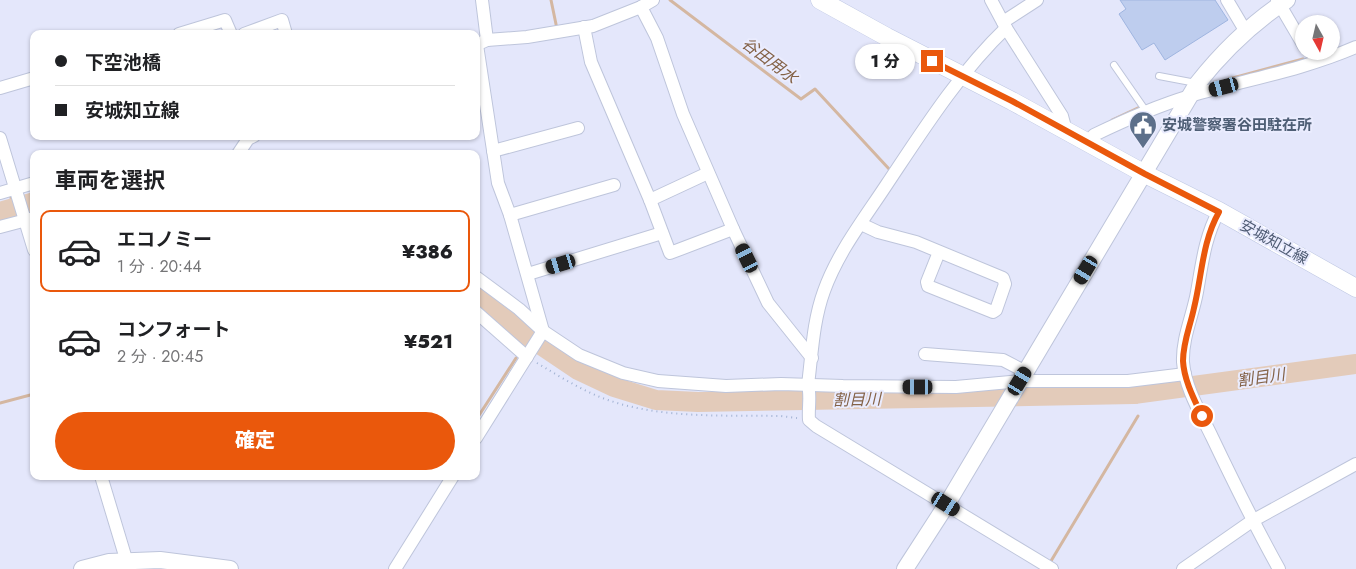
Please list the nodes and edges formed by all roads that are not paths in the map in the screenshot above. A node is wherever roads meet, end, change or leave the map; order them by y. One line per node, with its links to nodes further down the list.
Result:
1 (482, 0): 17 (street)
2 (653, 0): 8 (street)
3 (820, 0): 23 (main road, 安城知立線)
4 (990, 0): 10 (street)
5 (1037, 0): 10 (street)
6 (1226, 0): 9 (street)
7 (1281, 2): 9 (street); 12 (street)
8 (641, 7): 11 (street); 33 (street)
9 (1253, 23): 26 (street)
10 (1005, 25): 23 (street); 29 (street)
11 (584, 27): 17 (street); 39 (street)
12 (1295, 29)
13 (192, 30): 14 (street)
14 (229, 30)
15 (255, 30): 16 (street)
16 (285, 30)
17 (480, 43): 32 (street)
18 (1356, 47): 20 (street)
19 (1311, 60): 20 (street)
20 (1313, 63): 26 (street)
21 (1114, 65): 27 (lane)
22 (1159, 76): 26 (lane)
23 (962, 77): 29 (main road, 安城知立線); 43 (street)
24 (30, 79): 25 (street)
25 (0, 88)
26 (1193, 90): 27 (street); 34 (street)
27 (1143, 107): 31 (street)
28 (578, 128): 32 (street)
29 (1066, 130): 31 (main road, 安城知立線)
30 (0, 138): 37 (street)
31 (1088, 142): 34 (main road, 安城知立線)
32 (493, 151): 41 (street)
33 (708, 173): 39 (street); 45 (street)
34 (1145, 174): 40 (main road, 安城知立線); 57 (street)
35 (30, 185): 37 (street)
36 (614, 185): 41 (street)
37 (16, 192): 38 (street); 42 (street)
38 (0, 193)
39 (650, 200): 46 (street)
40 (1219, 212): 50 (main road, 安城知立線); 56 (street)
41 (510, 215): 48 (street)
42 (29, 219): 44 (street)
43 (860, 224): 47 (street); 55 (street)
44 (0, 228)
45 (732, 229): 46 (street); 55 (street)
46 (662, 232): 48 (street)
47 (939, 252): 47 (street)
48 (528, 274): 52 (street)
49 (480, 279): 52 (street)
50 (1356, 288)
51 (480, 316): 54 (street)
52 (543, 331): 54 (street); 58 (street)
53 (925, 354): 57 (street)
54 (527, 357): 59 (street)
55 (812, 358): 58 (street)
56 (1185, 374): 57 (street); 64 (street)
57 (1023, 376): 58 (street); 63 (street)
58 (809, 387): 63 (street)
59 (480, 432)
60 (1356, 464): 64 (street)
61 (102, 480): 65 (street)
62 (451, 480): 68 (street)
63 (946, 504): 69 (street); 70 (street)
64 (1252, 521): 71 (street); 72 (street)
65 (128, 565): 66 (street); 67 (street)
66 (82, 569)
67 (230, 569)
68 (395, 569)
69 (905, 569)
70 (1052, 569)
71 (1183, 569)
72 (1279, 569)

